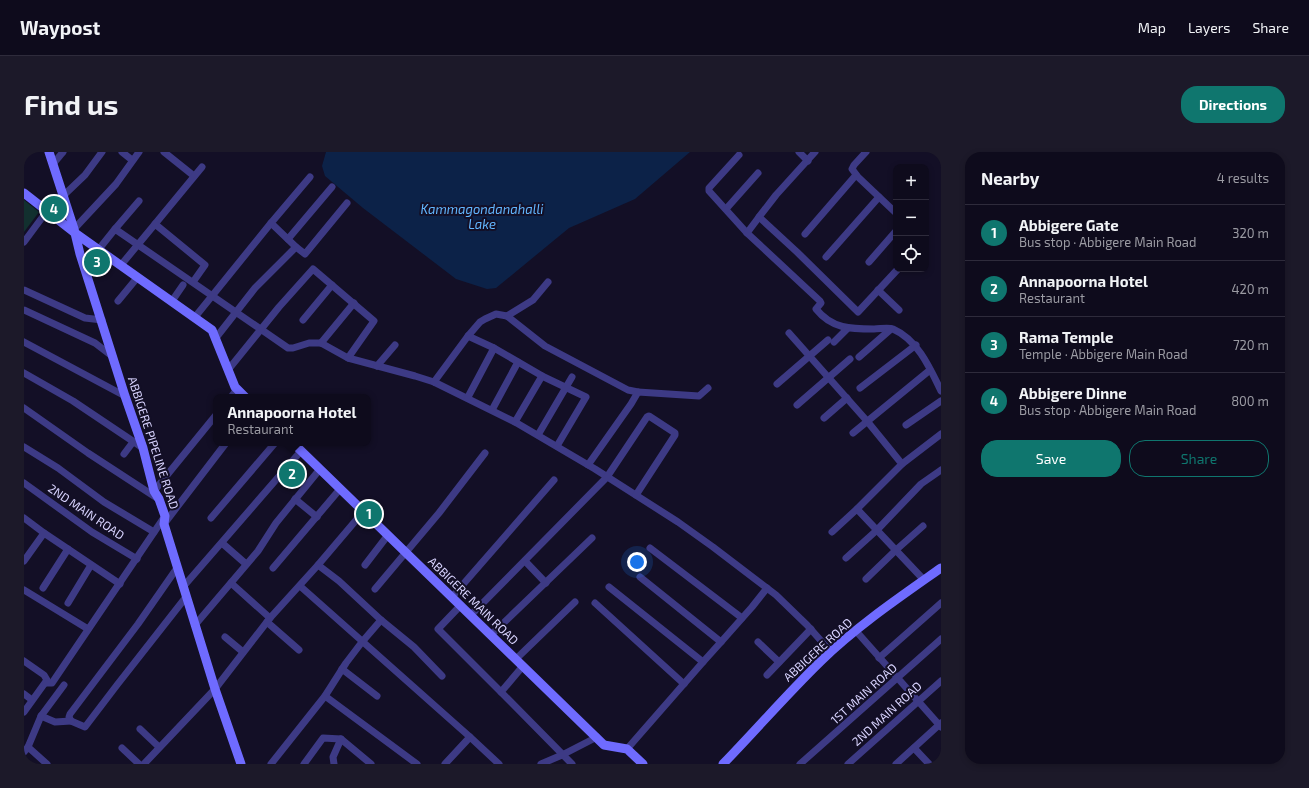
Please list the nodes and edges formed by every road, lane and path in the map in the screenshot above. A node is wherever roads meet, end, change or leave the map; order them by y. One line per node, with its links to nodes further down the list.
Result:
1 (49, 152): 13 (street, ABBIGERE PIPELINE ROAD)
2 (64, 152): 13 (street)
3 (102, 152): 21 (street)
4 (122, 152): 11 (street)
5 (139, 152): 11 (street)
6 (164, 152): 17 (street)
7 (799, 152): 12 (street)
8 (815, 152): 12 (street)
9 (866, 152): 16 (street)
10 (739, 155): 25 (street)
11 (132, 160): 32 (street)
12 (808, 160): 28 (street)
13 (53, 164): 21 (street, ABBIGERE PIPELINE ROAD)
14 (202, 167): 17 (street)
15 (758, 173): 25 (street)
16 (856, 175): 22 (street); 34 (street)
17 (194, 176): 30 (street)
18 (310, 177): 29 (street)
19 (332, 187): 36 (street)
20 (24, 193): 27 (street)
21 (63, 196): 32 (street, ABBIGERE PIPELINE ROAD)
22 (879, 197): 26 (street); 41 (street)
23 (138, 201): 31 (street)
24 (347, 203): 39 (street)
25 (726, 209): 33 (street)
26 (893, 210)
27 (47, 211): 32 (street); 37 (street)
28 (759, 217): 33 (street); 51 (street)
29 (271, 223): 36 (street); 52 (street)
30 (155, 224): 38 (street); 46 (street)
31 (114, 229): 38 (street); 40 (street)
32 (75, 231): 40 (street); 61 (street, ABBIGERE PIPELINE ROAD)
33 (747, 233): 63 (street)
34 (806, 234)
35 (893, 234): 42 (street)
36 (288, 239): 39 (street)
37 (24, 242)
38 (139, 245): 43 (street); 46 (street)
39 (296, 247): 58 (street)
40 (99, 249): 43 (street)
41 (826, 257)
42 (869, 262)
43 (120, 265): 45 (street)
44 (895, 272): 51 (street)
45 (137, 278): 53 (street); 54 (street)
46 (193, 282): 52 (street)
47 (548, 282): 60 (street)
48 (183, 285): 54 (street)
49 (332, 285): 55 (street); 62 (street); 64 (street)
50 (24, 290): 61 (street)
51 (878, 290): 57 (street)
52 (212, 296): 58 (street); 59 (street)
53 (118, 301)
54 (172, 301): 59 (street)
55 (354, 303): 70 (street); 77 (street)
56 (24, 310): 74 (street)
57 (899, 310)
58 (236, 312): 64 (street); 68 (street)
59 (195, 316): 68 (street)
60 (507, 316): 67 (street); 94 (street)
61 (102, 320): 74 (street, ABBIGERE PIPELINE ROAD)
62 (303, 320)
63 (848, 328): 65 (street); 75 (street)
64 (262, 329): 70 (street); 81 (street)
65 (891, 329): 72 (street); 76 (street)
66 (790, 333): 75 (street)
67 (468, 336): 73 (street); 87 (street)
68 (216, 339): 81 (street)
69 (24, 342): 97 (street)
70 (320, 343): 77 (street)
71 (394, 345): 80 (street)
72 (916, 346): 82 (street); 91 (street)
73 (494, 348): 79 (street); 98 (street)
74 (112, 356): 97 (street, ABBIGERE PIPELINE ROAD)
75 (810, 356): 86 (street); 88 (street)
76 (859, 357)
77 (348, 358): 80 (street)
78 (850, 360): 86 (street)
79 (518, 362): 84 (street); 103 (street)
80 (377, 366): 87 (street)
81 (228, 370): 92 (street)
82 (930, 370): 93 (street); 106 (street)
83 (24, 373): 112 (street)
84 (542, 376): 89 (street); 107 (street)
85 (572, 377): 89 (street)
86 (829, 377): 99 (street); 101 (street)
87 (434, 382): 98 (street)
88 (777, 384)
89 (566, 388): 111 (street); 116 (street)
90 (708, 388): 94 (street)
91 (860, 388)
92 (237, 389): 95 (street); 96 (street)
93 (941, 391)
94 (638, 392): 123 (street)
95 (233, 394)
96 (242, 394)
97 (125, 396): 118 (street, ABBIGERE PIPELINE ROAD)
98 (468, 398): 103 (street)
99 (847, 398): 104 (street); 106 (street)
100 (941, 401): 108 (street)
101 (797, 404)
102 (24, 408): 132 (street)
103 (492, 410): 107 (street)
104 (824, 418)
105 (213, 419): 130 (street)
106 (867, 421): 109 (street); 122 (street)
107 (515, 422): 111 (street)
108 (906, 425)
109 (853, 433)
110 (941, 434): 122 (street)
111 (538, 435): 116 (street)
112 (133, 442): 118 (street); 121 (street)
113 (224, 446): 139 (street)
114 (272, 446): 138 (street)
115 (296, 446): 119 (street, ABBIGERE MAIN ROAD)
116 (557, 446): 123 (street)
117 (24, 447): 143 (street)
118 (143, 448): 130 (street, ABBIGERE PIPELINE ROAD)
119 (301, 451): 124 (street, ABBIGERE MAIN ROAD); 147 (street)
120 (485, 453): 151 (street)
121 (124, 454)
122 (902, 464): 134 (street)
123 (588, 465): 126 (street)
124 (320, 469): 129 (street, ABBIGERE MAIN ROAD); 133 (street)
125 (941, 470): 141 (street)
126 (608, 477): 131 (street); 131 (street); 155 (street)
127 (554, 480): 176 (street)
128 (24, 483): 153 (street, 2ND MAIN ROAD)
129 (340, 489): 135 (street, ABBIGERE MAIN ROAD); 136 (street)
130 (154, 491): 132 (street, ABBIGERE PIPELINE ROAD)
131 (636, 495): 173 (street)
132 (159, 499): 139 (street, ABBIGERE PIPELINE ROAD)
133 (295, 499): 136 (street); 156 (street)
134 (857, 509): 141 (street); 144 (street)
135 (364, 512): 145 (street, ABBIGERE MAIN ROAD); 158 (street)
136 (317, 516): 161 (street)
137 (24, 518): 142 (street)
138 (211, 518)
139 (165, 520): 143 (street); 160 (street, ABBIGERE PIPELINE ROAD)
140 (923, 526): 150 (street)
141 (877, 530): 150 (street); 152 (street)
142 (44, 532): 149 (street); 154 (street)
143 (154, 532): 153 (street)
144 (832, 532)
145 (388, 535): 151 (street, ABBIGERE MAIN ROAD); 159 (street)
146 (592, 538): 167 (street)
147 (222, 542): 156 (street); 170 (street)
148 (650, 548): 184 (street)
149 (68, 549): 157 (street); 172 (street)
150 (896, 550): 164 (street); 165 (street)
151 (406, 553): 175 (street); 176 (street, ABBIGERE MAIN ROAD)
152 (846, 558)
153 (137, 559): 168 (street)
154 (24, 560)
155 (525, 561): 167 (street); 183 (street)
156 (246, 564): 166 (street)
157 (92, 565): 168 (street); 179 (street)
158 (318, 565): 169 (street); 186 (street)
159 (365, 565)
160 (178, 568): 170 (street, ABBIGERE PIPELINE ROAD); 223 (street)
161 (273, 568)
162 (941, 568): 165 (street, ABBIGERE ROAD)
163 (640, 577): 195 (street)
164 (866, 579)
165 (924, 580): 190 (street, ABBIGERE ROAD)
166 (231, 583): 185 (street); 187 (street)
167 (546, 583): 191 (street)
168 (120, 584): 188 (street)
169 (300, 586): 185 (street); 194 (street)
170 (183, 587): 177 (street, ABBIGERE PIPELINE ROAD)
171 (609, 587): 203 (street)
172 (43, 588)
173 (767, 588): 184 (street); 189 (street)
174 (24, 590): 188 (street)
175 (375, 590)
176 (452, 597): 182 (street, ABBIGERE MAIN ROAD)
177 (186, 598): 187 (street, ABBIGERE PIPELINE ROAD); 223 (street)
178 (575, 602): 201 (street)
179 (68, 603)
180 (595, 603): 212 (street)
181 (941, 603): 200 (street)
182 (460, 605): 183 (street, ABBIGERE MAIN ROAD); 215 (street)
183 (471, 616): 191 (street, ABBIGERE MAIN ROAD)
184 (742, 618): 195 (street)
185 (268, 620): 197 (street); 198 (street)
186 (381, 620): 194 (street); 208 (street)
187 (195, 626): 214 (street, ABBIGERE PIPELINE ROAD)
188 (88, 629): 211 (street)
189 (811, 629): 199 (street); 204 (street)
190 (856, 630): 199 (street, ABBIGERE ROAD); 200 (street)
191 (491, 635): 201 (street, ABBIGERE MAIN ROAD)
192 (225, 637): 198 (street)
193 (941, 639): 209 (street, 1ST MAIN ROAD)
194 (362, 642): 206 (street); 226 (street)
195 (721, 642): 203 (street)
196 (758, 642): 204 (street)
197 (299, 650)
198 (243, 652): 214 (street)
199 (831, 652): 249 (street, ABBIGERE ROAD)
200 (879, 658): 209 (street)
201 (516, 659): 205 (street, ABBIGERE MAIN ROAD)
202 (24, 661): 211 (street)
203 (703, 662): 212 (street)
204 (779, 662): 207 (street)
205 (523, 666): 215 (street); 227 (street, ABBIGERE MAIN ROAD)
206 (342, 669): 217 (street); 218 (street)
207 (767, 675)
208 (442, 676)
209 (897, 678): 220 (street); 250 (street, 1ST MAIN ROAD)
210 (941, 681): 220 (street, 2ND MAIN ROAD)
211 (46, 683): 219 (street)
212 (684, 684): 233 (street)
213 (64, 685): 222 (street)
214 (215, 689): 229 (street); 238 (street, ABBIGERE PIPELINE ROAD)
215 (501, 692): 234 (street)
216 (24, 694): 219 (street)
217 (325, 696): 239 (street); 243 (street)
218 (377, 696)
219 (32, 700): 221 (street)
220 (918, 702): 224 (street); 251 (street, 2ND MAIN ROAD)
221 (24, 712)
222 (41, 716): 223 (street); 232 (street)
223 (71, 721)
224 (940, 725): 231 (street)
225 (140, 729): 229 (street)
226 (470, 737): 244 (street); 245 (street)
227 (597, 737): 233 (street, ABBIGERE MAIN ROAD); 234 (street)
228 (341, 739): 240 (street); 241 (street); 242 (street)
229 (160, 747): 237 (street)
230 (122, 748): 236 (street)
231 (914, 748): 252 (street); 253 (street)
232 (26, 749): 235 (street)
233 (627, 749): 248 (street)
234 (562, 756): 246 (street); 247 (street)
235 (47, 764)
236 (138, 764)
237 (144, 764)
238 (241, 764)
239 (271, 764)
240 (304, 764)
241 (334, 764)
242 (370, 764)
243 (417, 764)
244 (445, 764)
245 (499, 764)
246 (541, 764)
247 (572, 764)
248 (643, 764)
249 (723, 764)
250 (800, 764)
251 (848, 764)
252 (896, 764)
253 (929, 764)

